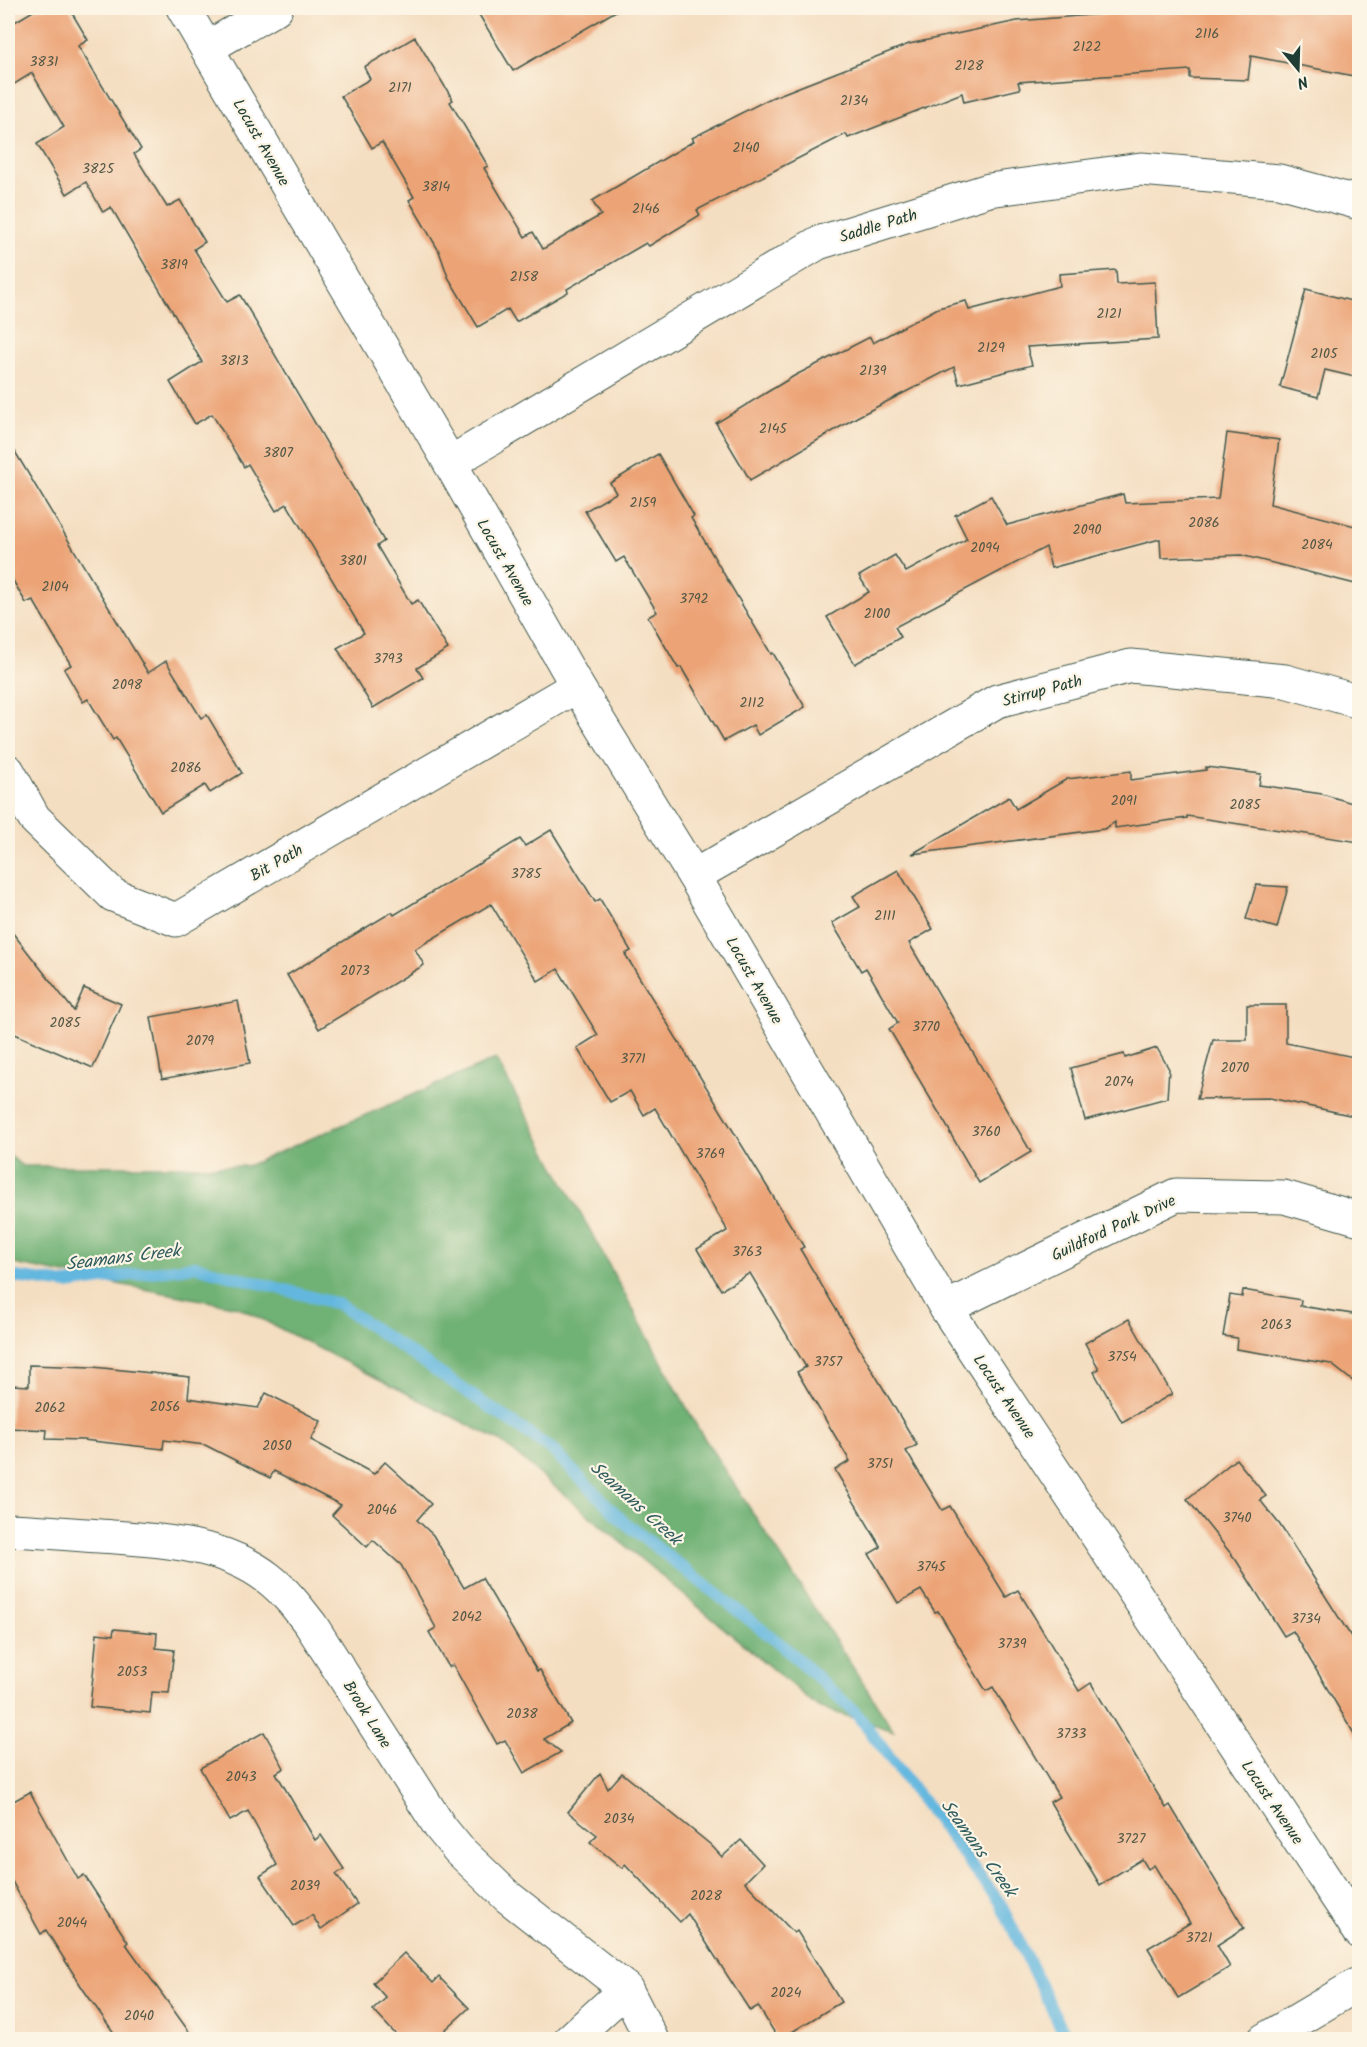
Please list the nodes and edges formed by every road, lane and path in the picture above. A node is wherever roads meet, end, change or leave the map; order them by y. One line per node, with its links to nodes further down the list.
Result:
1 (183, 8): 3 (street, Locust Avenue)
2 (276, 8): 3 (street)
3 (207, 48): 5 (street, Locust Avenue)
4 (1359, 203): 5 (street, Saddle Path)
5 (450, 463): 6 (street, Locust Avenue)
6 (577, 686): 8 (street, Bit Path); 9 (street, Locust Avenue)
7 (1359, 702): 9 (street, Stirrup Path)
8 (8, 771)
9 (694, 876): 11 (street, Locust Avenue)
10 (1359, 1220): 11 (street, Guildford Park Drive)
11 (946, 1308): 13 (street, Locust Avenue)
12 (8, 1530): 15 (street, Brook Lane)
13 (1359, 1932)
14 (1359, 1983): 18 (street)
15 (626, 1989): 16 (street); 17 (street, Brook Lane)
16 (570, 2040)
17 (652, 2040)
18 (1264, 2040)

